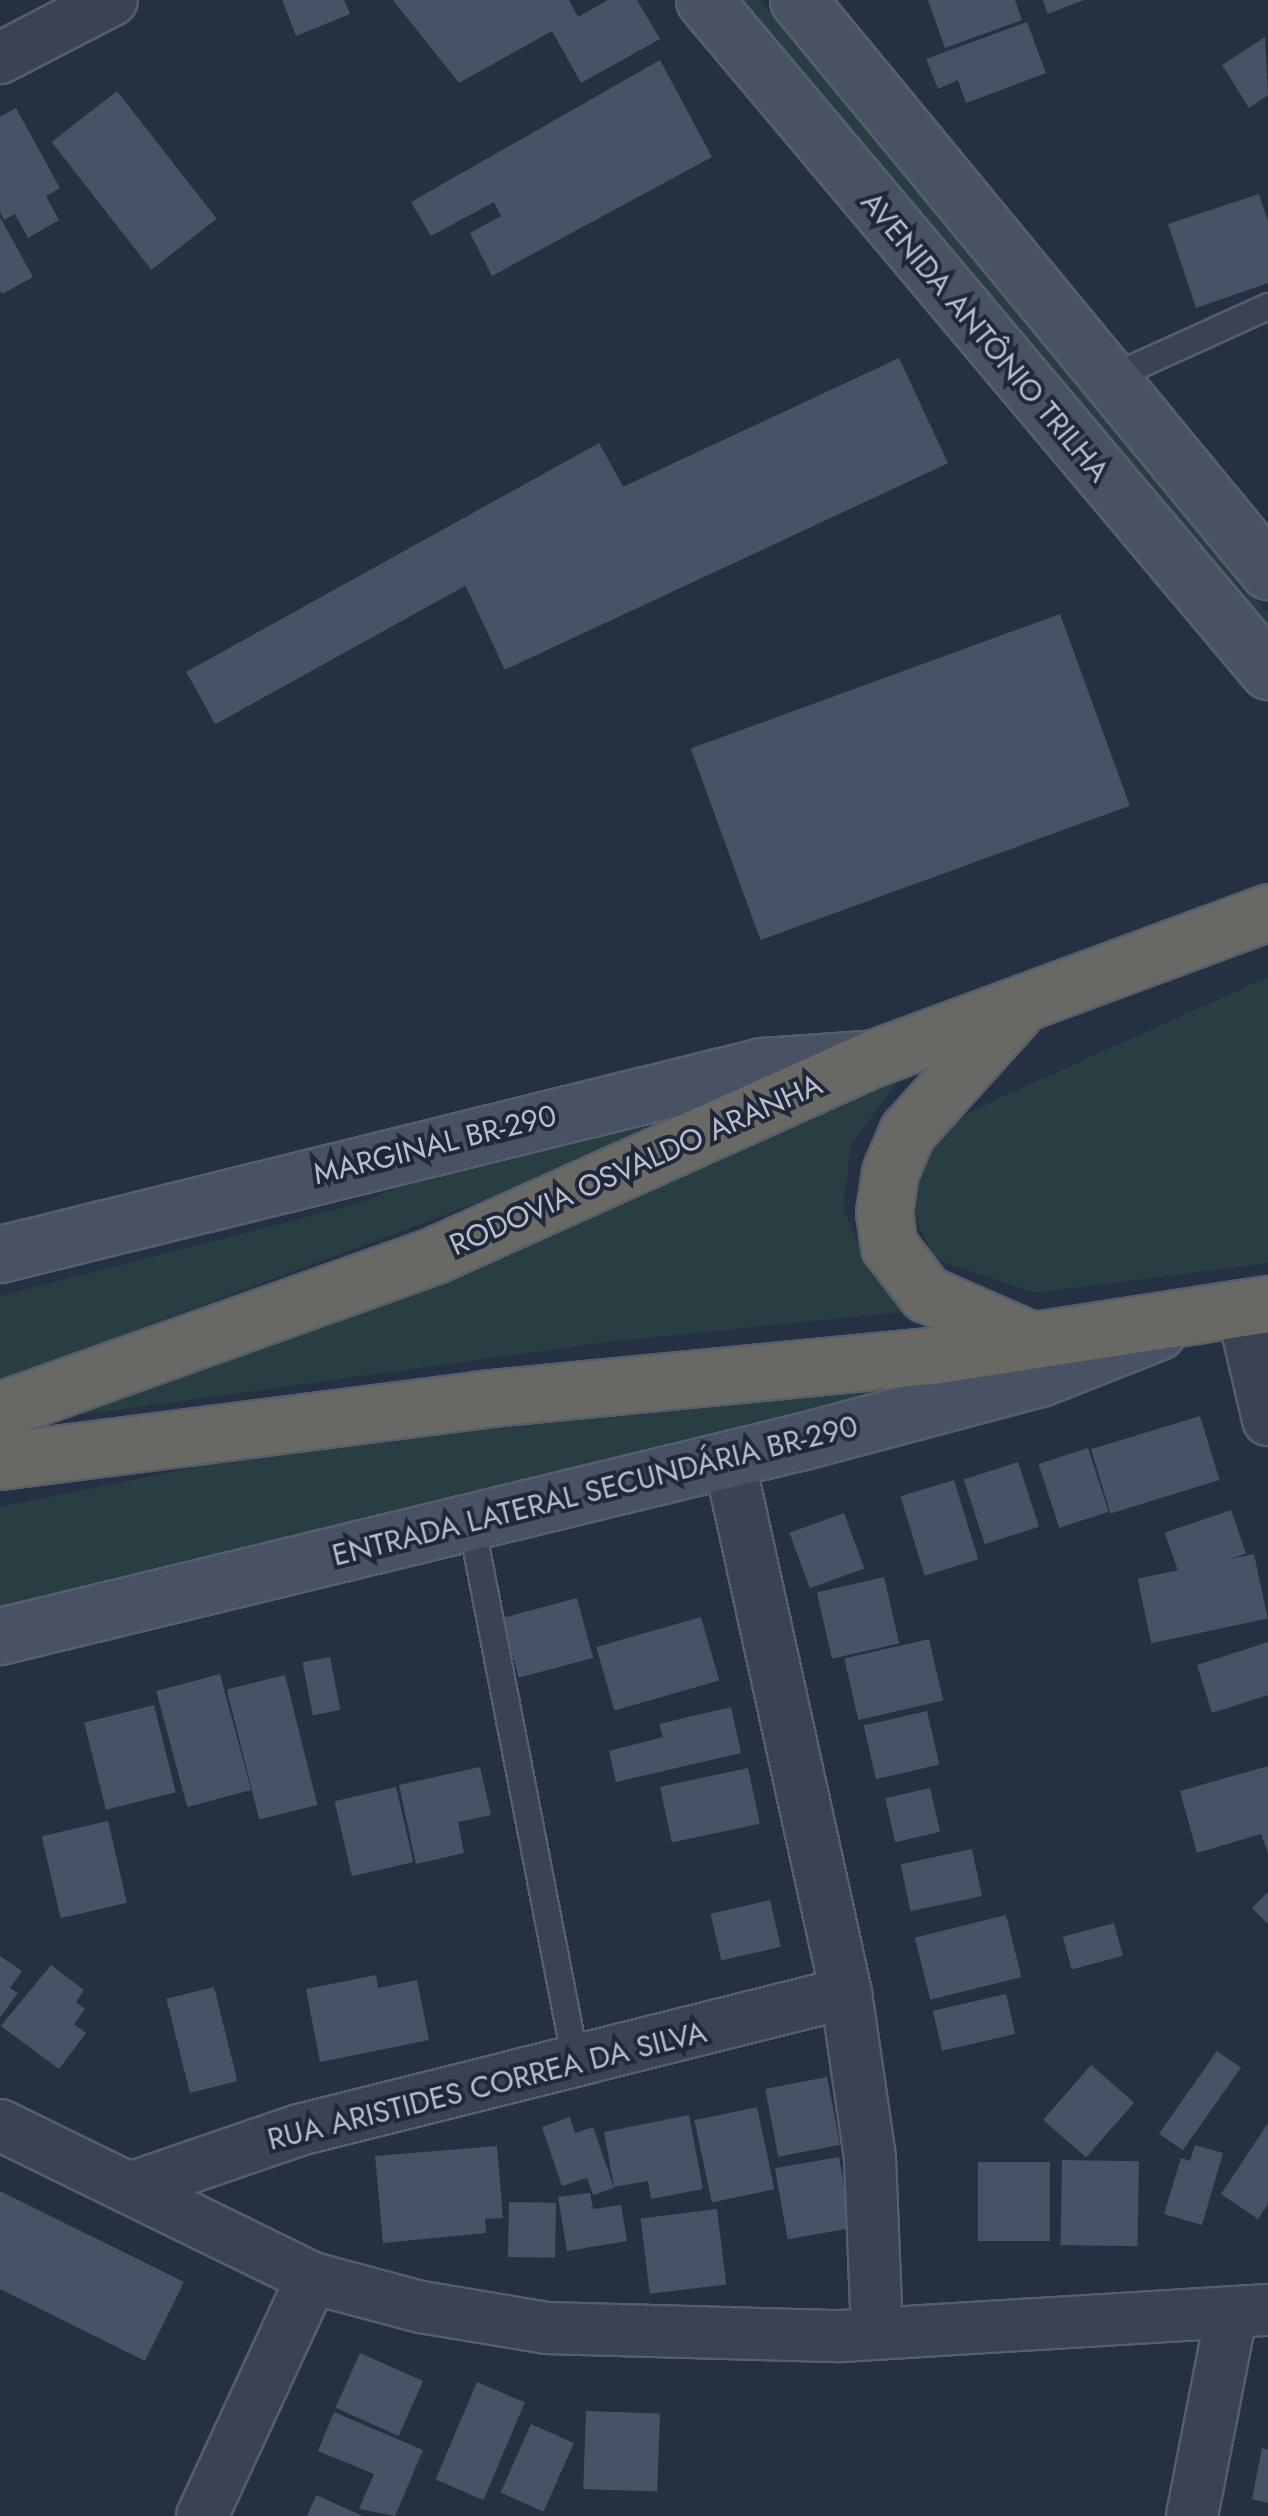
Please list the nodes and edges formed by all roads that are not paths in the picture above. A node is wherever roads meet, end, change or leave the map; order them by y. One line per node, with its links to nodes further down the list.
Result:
1 (112, 0): 4 (street)
2 (704, 0): 8 (main road, AVENIDA ANTÔNIO TRILHA)
3 (798, 0): 6 (main road)
4 (0, 58)
5 (1268, 306): 6 (lane)
6 (1109, 378): 7 (main road)
7 (1268, 571)
8 (1268, 671)
9 (1268, 912): 10 (highway, RODOVIA OSVALDO ARANHA)
10 (1020, 1007): 11 (highway, RODOVIA OSVALDO ARANHA); 15 (highway)
11 (874, 1058): 12 (main road, MARGINAL BR-290); 16 (highway, RODOVIA OSVALDO ARANHA)
12 (0, 1254)
13 (1255, 1306): 14 (highway); 17 (street)
14 (1182, 1321): 15 (highway); 18 (main road, ENTRADA LATERAL SECUNDÁRIA BR-290)
15 (1034, 1341): 19 (highway)
16 (0, 1410)
17 (1268, 1420)
18 (728, 1459): 20 (main road, ENTRADA LATERAL SECUNDÁRIA BR-290); 22 (street)
19 (0, 1461)
20 (470, 1523): 21 (main road, ENTRADA LATERAL SECUNDÁRIA BR-290); 23 (lane)
21 (0, 1636)
22 (846, 1993): 23 (street, RUA ARISTIDES CORREA DA SILVA); 28 (street)
23 (576, 2065): 25 (street, RUA ARISTIDES CORREA DA SILVA)
24 (0, 2125): 25 (street)
25 (130, 2188): 26 (street)
26 (312, 2278): 28 (street); 29 (street)
27 (1250, 2313): 28 (street); 30 (street)
28 (877, 2333)
29 (202, 2516)
30 (1192, 2516)

